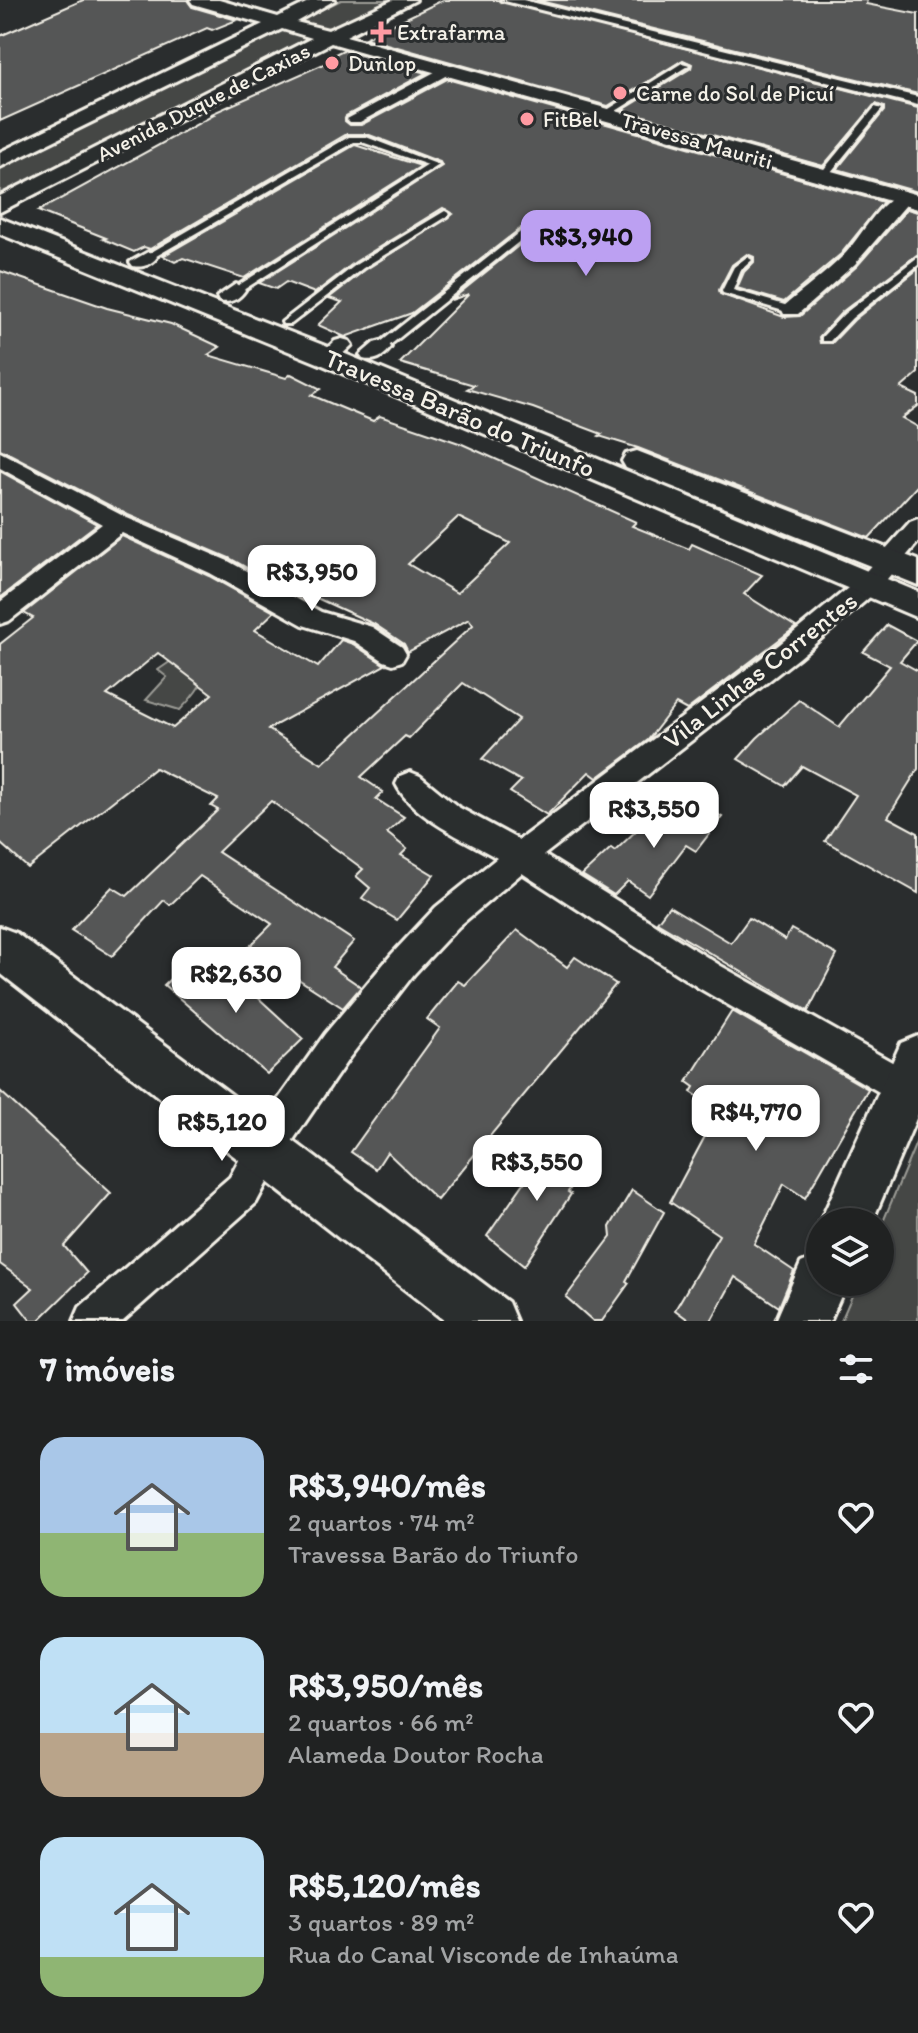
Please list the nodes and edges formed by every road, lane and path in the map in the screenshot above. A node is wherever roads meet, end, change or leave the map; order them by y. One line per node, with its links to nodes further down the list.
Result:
1 (199, 0): 6 (main road, Travessa Mauriti)
2 (407, 0): 5 (main road, Avenida Duque de Caxias)
3 (507, 0): 12 (street)
4 (324, 1): 5 (main road); 6 (main road, Avenida Duque de Caxias)
5 (370, 18): 7 (main road, Avenida Duque de Caxias)
6 (280, 23): 7 (main road, Travessa Mauriti); 8 (main road, Avenida Duque de Caxias)
7 (330, 38): 9 (main road, Avenida Duque de Caxias); 11 (main road, Travessa Mauriti)
8 (234, 44): 9 (main road); 16 (main road, Avenida Duque de Caxias)
9 (282, 59): 19 (main road, Avenida Duque de Caxias)
10 (685, 65): 14 (lane)
11 (446, 70): 14 (main road, Travessa Mauriti); 15 (street)
12 (918, 101)
13 (878, 109): 17 (lane)
14 (605, 114): 17 (main road, Travessa Mauriti)
15 (355, 119)
16 (0, 160)
17 (823, 176): 18 (main road, Travessa Mauriti)
18 (911, 200): 27 (street)
19 (0, 205): 23 (main road, Travessa Barão do Triunfo)
20 (445, 214): 28 (lane)
21 (0, 225): 30 (main road, Travessa Barão do Triunfo)
22 (526, 232): 31 (lane)
23 (143, 259): 26 (main road, Travessa Barão do Triunfo); 26 (lane)
24 (747, 260): 27 (lane)
25 (918, 260): 29 (lane)
26 (231, 294): 28 (main road, Travessa Barão do Triunfo)
27 (791, 310)
28 (287, 322): 30 (main road, Travessa Barão do Triunfo)
29 (826, 339)
30 (335, 351): 31 (main road, Travessa Barão do Triunfo); 37 (main road, Travessa Barão do Triunfo)
31 (375, 351): 35 (main road, Travessa Barão do Triunfo)
32 (0, 459): 33 (street)
33 (119, 523): 39 (street); 40 (street)
34 (918, 527): 35 (street, Vila Linhas Correntes)
35 (888, 560): 36 (main road, Travessa Barão do Triunfo); 37 (street, Vila Linhas Correntes)
36 (918, 573)
37 (868, 585): 38 (main road, Travessa Barão do Triunfo); 42 (street, Vila Linhas Correntes)
38 (918, 606)
39 (0, 615)
40 (393, 654)
41 (410, 784): 42 (street)
42 (521, 856): 44 (street); 45 (street, Vila Linhas Correntes)
43 (1, 951): 45 (main road)
44 (912, 1074): 46 (main road)
45 (265, 1149): 48 (street, Vila Linhas Correntes); 49 (main road)
46 (852, 1208)
47 (814, 1296): 50 (main road)
48 (94, 1321)
49 (489, 1321)
50 (803, 1321)

